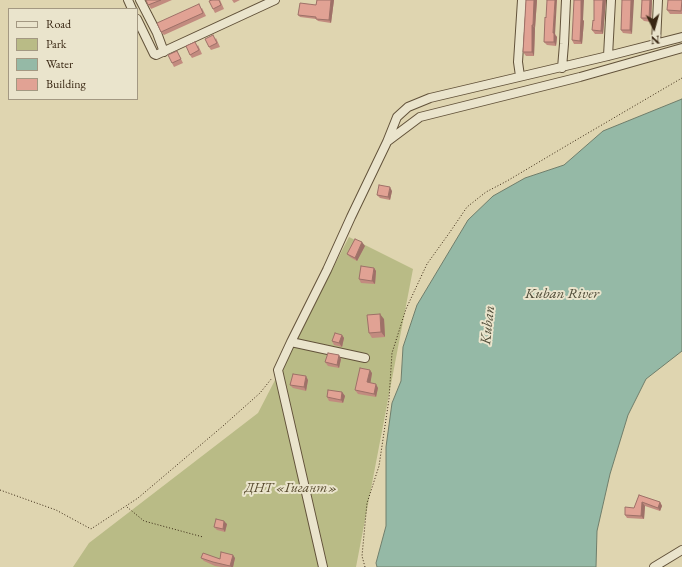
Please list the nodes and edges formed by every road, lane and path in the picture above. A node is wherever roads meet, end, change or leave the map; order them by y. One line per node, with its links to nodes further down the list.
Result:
1 (140, 0): 11 (street)
2 (276, 0): 11 (street)
3 (522, 0): 14 (street)
4 (566, 0): 13 (street)
5 (611, 0): 12 (street)
6 (658, 0): 9 (street)
7 (138, 21): 11 (street)
8 (682, 37): 9 (street)
9 (656, 43): 12 (street)
10 (682, 48): 16 (street)
11 (164, 52)
12 (608, 56): 13 (street)
13 (562, 68): 14 (street)
14 (520, 76): 16 (street)
15 (682, 78): 25 (path)
16 (387, 142): 17 (street)
17 (290, 342): 18 (street); 19 (street)
18 (365, 358)
19 (278, 370): 21 (path); 24 (street)
20 (0, 490): 21 (path)
21 (126, 506): 22 (path)
22 (203, 537)
23 (682, 550): 26 (street)
24 (323, 567)
25 (365, 567)
26 (654, 567)

